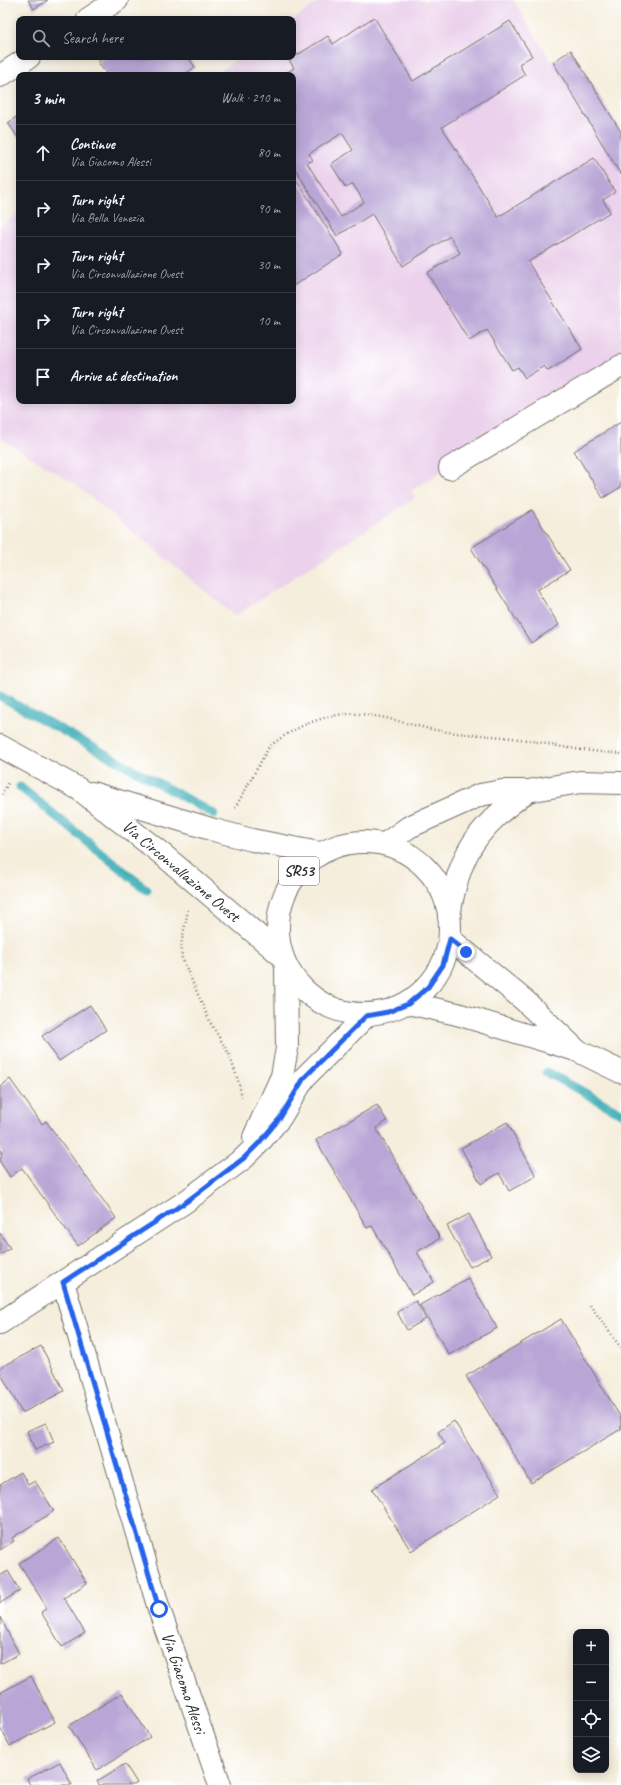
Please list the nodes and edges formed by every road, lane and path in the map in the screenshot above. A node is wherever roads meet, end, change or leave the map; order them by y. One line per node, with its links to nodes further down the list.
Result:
1 (117, 0): 2 (street)
2 (93, 16)
3 (24, 60): 4 (street)
4 (0, 76)
5 (621, 366): 6 (street)
6 (450, 468)
7 (0, 746): 10 (street, Via Circonvallazione Ovest / SR53)
8 (621, 754): 12 (path)
9 (621, 783): 11 (street)
10 (79, 789): 14 (street, Via Circonvallazione Ovest / SR53); 18 (street, Via Circonvallazione Ovest / SR53)
11 (528, 791): 13 (street); 16 (street)
12 (235, 809)
13 (385, 844): 14 (street, Via Circonvallazione Ovest / SR53); 16 (street, Via Circonvallazione Ovest / SR53)
14 (319, 853): 18 (street, Via Circonvallazione Ovest / SR53)
15 (190, 904): 23 (path)
16 (450, 917): 17 (street, Via Circonvallazione Ovest / SR53)
17 (450, 939): 19 (street, Via Circonvallazione Ovest / SR53); 21 (street)
18 (283, 961): 20 (street, Via Circonvallazione Ovest / SR53); 24 (street)
19 (408, 1004): 20 (street, Via Circonvallazione Ovest / SR53); 21 (street)
20 (366, 1016): 24 (street)
21 (576, 1050): 22 (street)
22 (621, 1072)
23 (242, 1102)
24 (244, 1158): 25 (street)
25 (63, 1282): 27 (street); 29 (street, Via Giacomo Alessi)
26 (590, 1305): 28 (path)
27 (0, 1323)
28 (621, 1348)
29 (220, 1785)

